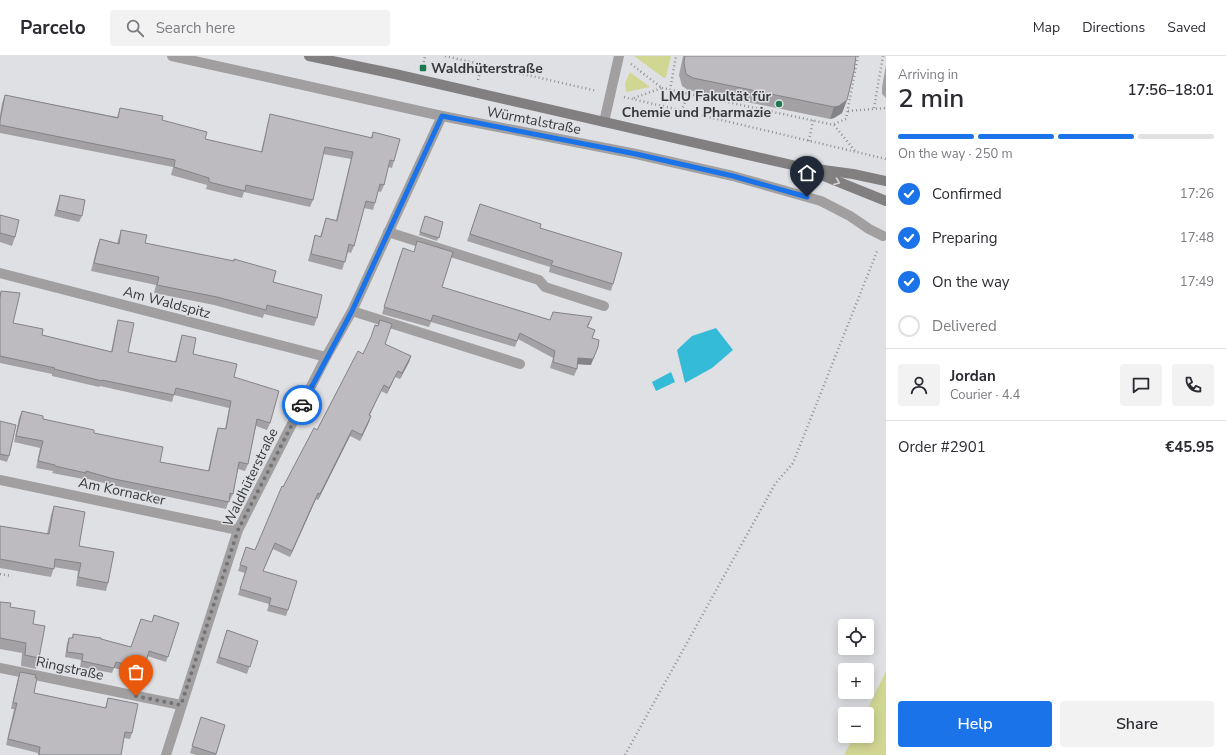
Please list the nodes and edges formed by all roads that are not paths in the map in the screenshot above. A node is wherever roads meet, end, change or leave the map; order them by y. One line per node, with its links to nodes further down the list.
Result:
1 (172, 56): 4 (street, Würmtalstraße)
2 (309, 56): 5 (main road, Würmtalstraße)
3 (622, 58): 5 (street)
4 (442, 116): 9 (street, Waldhüterstraße); 10 (street, Würmtalstraße)
5 (604, 122): 6 (main road, Würmtalstraße)
6 (801, 167): 7 (main road, Würmtalstraße); 8 (main road, Würmtalstraße, one-way to 8)
7 (886, 181)
8 (886, 201)
9 (388, 232): 12 (street); 13 (street, Waldhüterstraße)
10 (883, 236)
11 (0, 273): 14 (street, Am Waldspitz)
12 (604, 306)
13 (352, 311): 14 (street, Waldhüterstraße); 15 (street)
14 (326, 358): 17 (street, Waldhüterstraße)
15 (520, 364)
16 (0, 480): 17 (street, Am Kornacker)
17 (238, 530): 19 (street, Waldhüterstraße)
18 (0, 668): 19 (street, Ringstraße)
19 (181, 705): 20 (street, Waldhüterstraße)
20 (166, 755)

